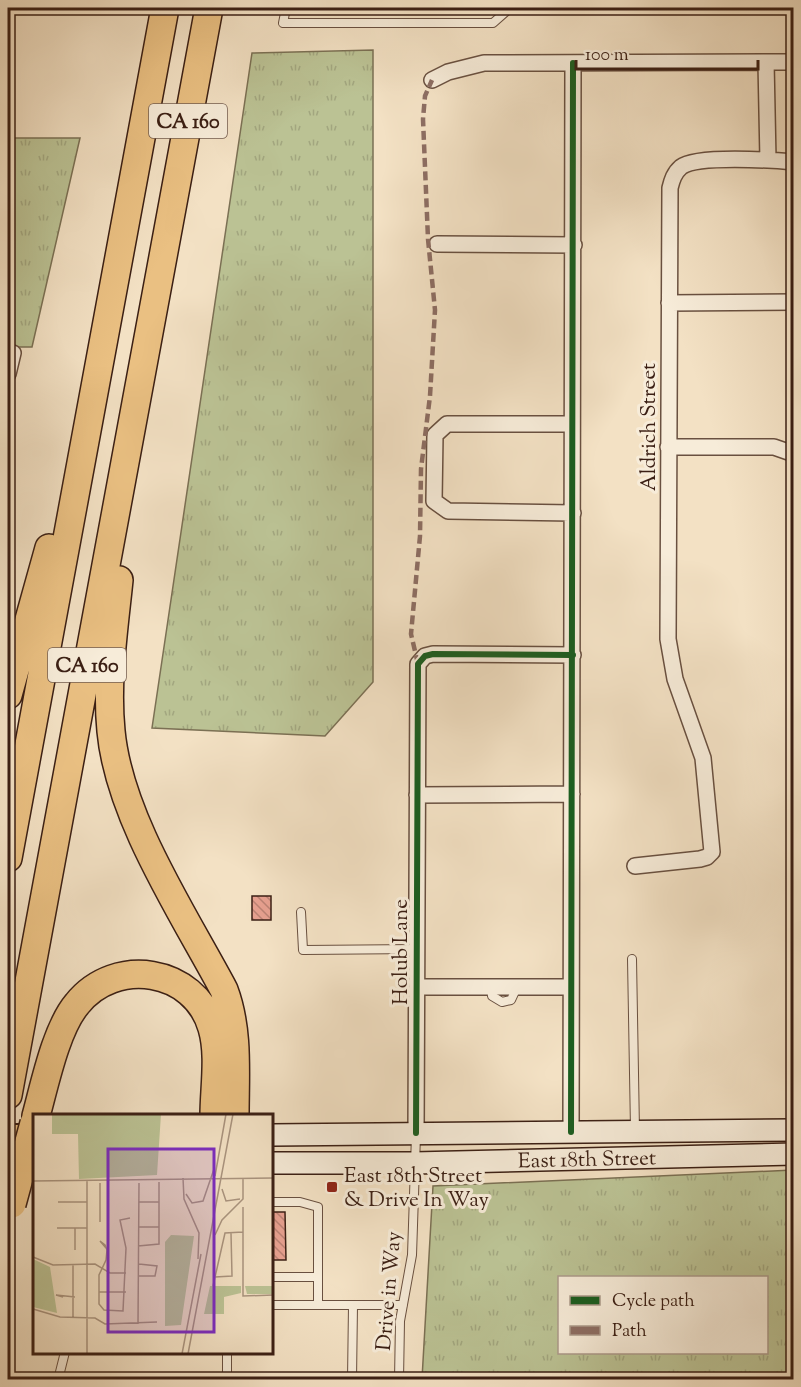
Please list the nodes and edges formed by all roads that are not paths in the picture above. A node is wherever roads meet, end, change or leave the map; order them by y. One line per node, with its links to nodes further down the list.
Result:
1 (165, 8): 18 (highway, CA 160)
2 (209, 8): 11 (highway, CA 160)
3 (286, 8): 4 (lane)
4 (510, 8)
5 (766, 62): 6 (street); 7 (street); 9 (street)
6 (794, 62)
7 (573, 63): 8 (street); 13 (street)
8 (432, 80)
9 (768, 160): 10 (street); 15 (street, Aldrich Street)
10 (794, 162)
11 (167, 234): 35 (highway, CA 160); 38 (highway)
12 (437, 244): 13 (street)
13 (574, 245): 19 (street)
14 (794, 302): 15 (street)
15 (669, 303): 20 (street, Aldrich Street)
16 (13, 353): 17 (street)
17 (8, 374)
18 (94, 388): 24 (highway); 27 (highway, CA 160)
19 (572, 424): 22 (street); 22 (street)
20 (668, 447): 21 (street); 28 (street, Aldrich Street)
21 (794, 454)
22 (573, 513): 23 (street)
23 (573, 655): 25 (street); 26 (street, Holub Lane)
24 (8, 695)
25 (572, 794): 26 (street); 33 (street)
26 (417, 795): 30 (street, Holub Lane)
27 (8, 858)
28 (635, 866)
29 (301, 912): 30 (lane)
30 (417, 949): 32 (street, Holub Lane)
31 (632, 958): 42 (lane)
32 (417, 987): 33 (street); 43 (street, Holub Lane)
33 (571, 987): 41 (street)
34 (794, 1093): 40 (lane)
35 (8, 1095)
36 (38, 1112): 37 (highway)
37 (214, 1114)
38 (235, 1114)
39 (33, 1130): 53 (highway, bridge)
40 (793, 1130): 42 (main road, East 18th Street)
41 (571, 1132): 42 (main road, East 18th Street); 43 (main road, East 18th Street)
42 (634, 1132)
43 (416, 1133): 44 (main road, East 18th Street); 49 (lane, Drive in Way)
44 (273, 1135)
45 (8, 1136): 46 (main road)
46 (33, 1136)
47 (794, 1155): 49 (main road, East 18th Street)
48 (273, 1163): 49 (main road, East 18th Street)
49 (414, 1163): 59 (lane, Drive in Way)
50 (33, 1166): 51 (main road)
51 (8, 1167)
52 (273, 1202): 55 (lane)
53 (10, 1212)
54 (273, 1277): 55 (lane)
55 (318, 1277): 57 (lane)
56 (273, 1305): 57 (lane)
57 (318, 1305): 58 (lane)
58 (353, 1305): 59 (lane); 64 (lane)
59 (402, 1305): 65 (lane, Drive in Way)
60 (65, 1354): 62 (lane)
61 (227, 1354): 63 (lane)
62 (58, 1380)
63 (227, 1380)
64 (352, 1380)
65 (399, 1380)

